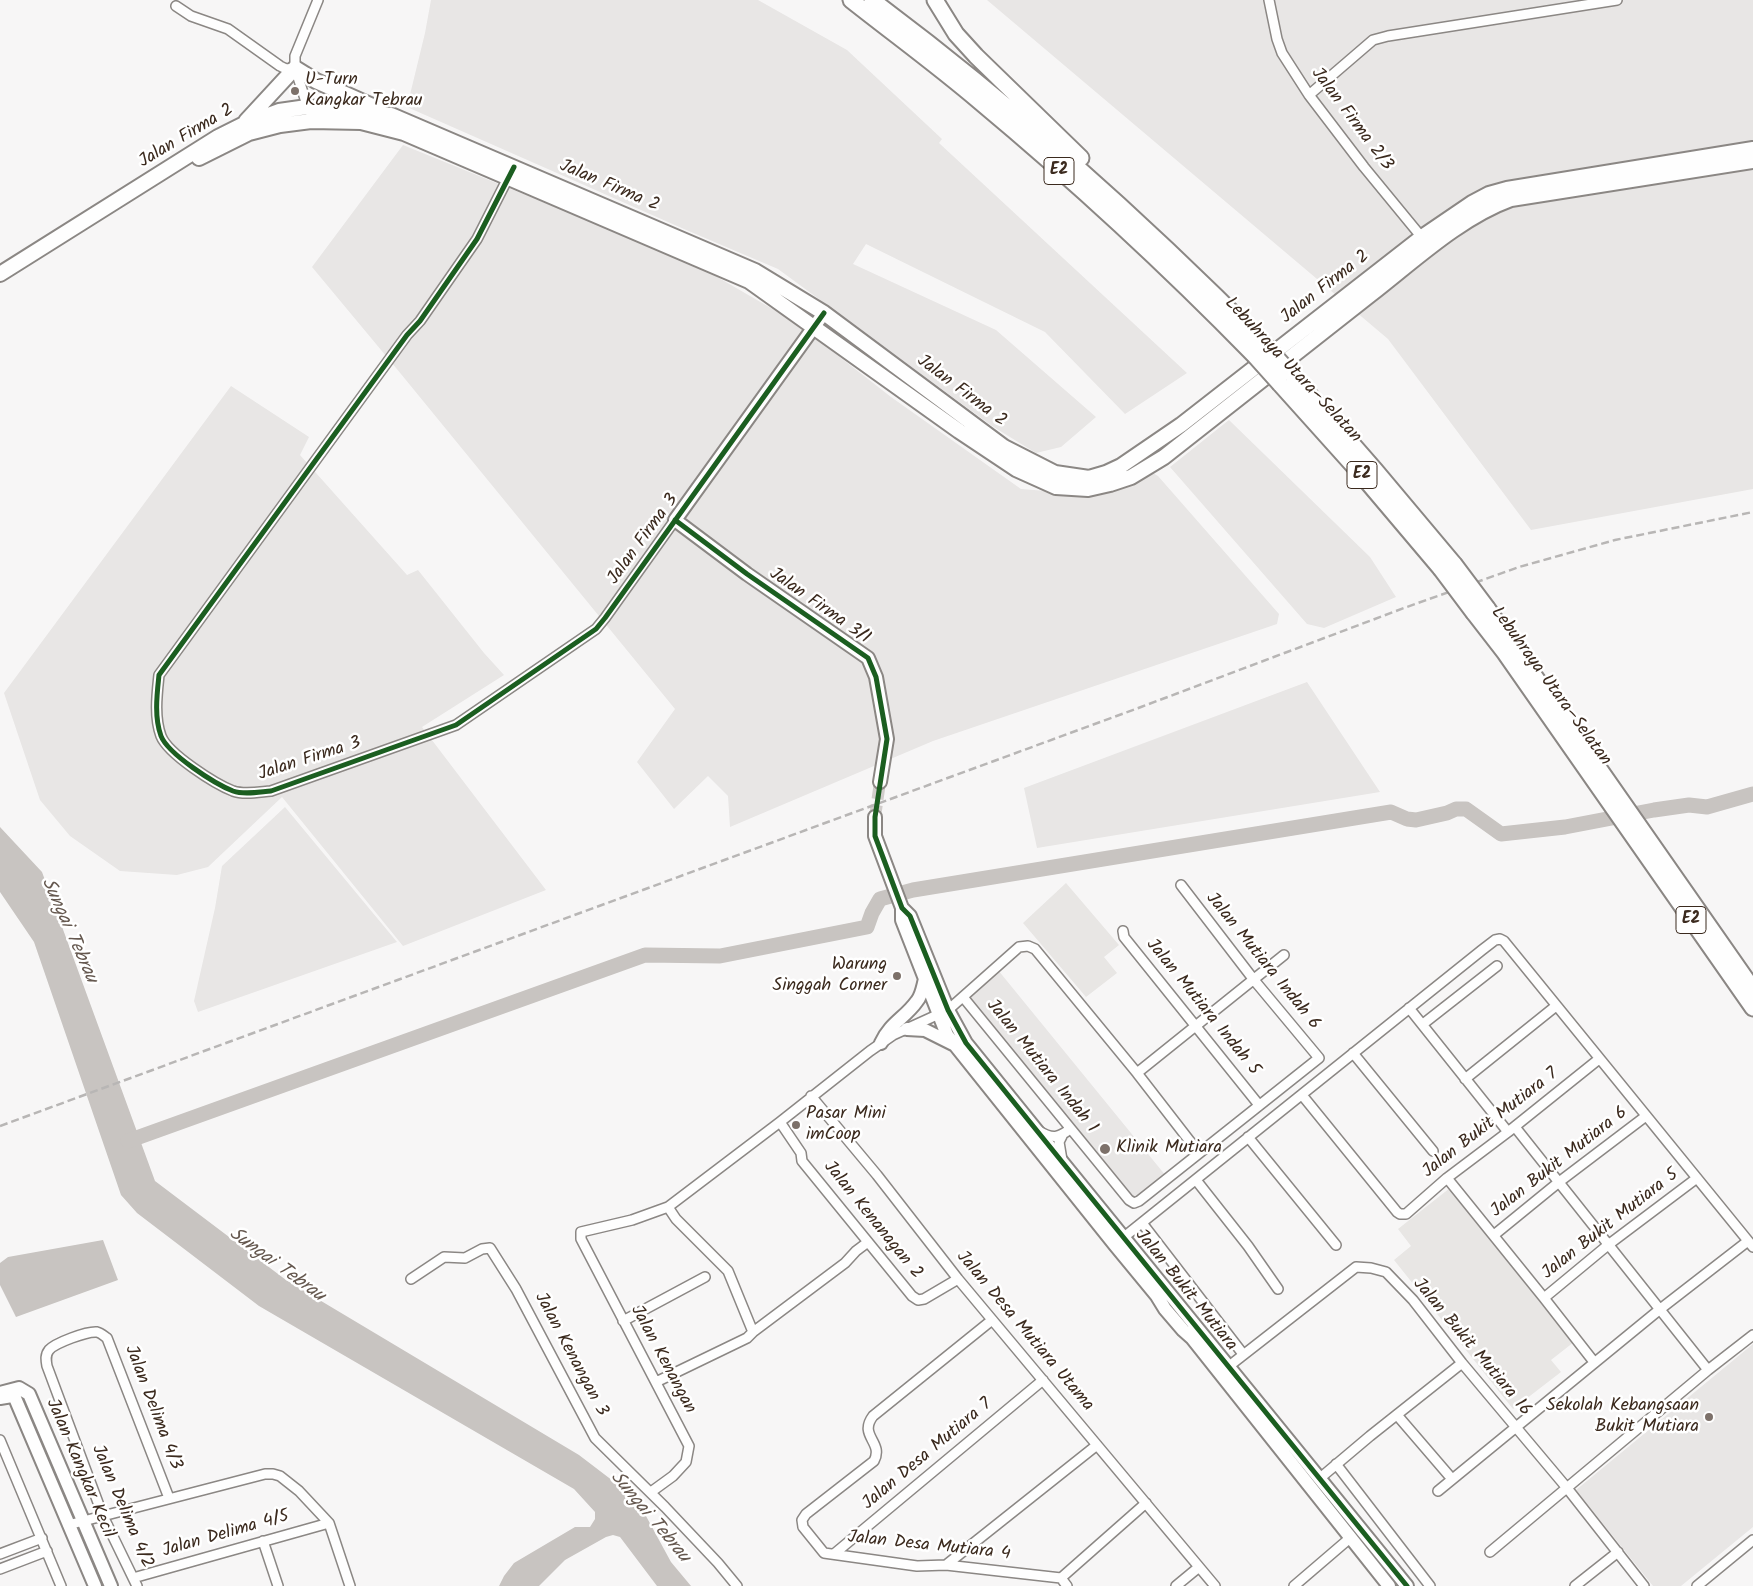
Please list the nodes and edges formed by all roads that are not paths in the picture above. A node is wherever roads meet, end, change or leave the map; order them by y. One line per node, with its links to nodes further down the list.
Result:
1 (318, 0): 8 (street)
2 (851, 0): 23 (highway, Lebuhraya Utara–Selatan / E2)
3 (872, 0): 18 (highway, Lebuhraya Utara–Selatan / E2)
4 (935, 0): 18 (highway)
5 (1269, 0): 9 (street, Jalan Firma 2/3)
6 (1617, 0): 9 (street)
7 (176, 6): 8 (street)
8 (295, 68): 10 (street); 11 (main road); 13 (main road)
9 (1309, 95): 19 (street, Jalan Firma 2/3)
10 (308, 107): 11 (main road, Jalan Firma 2); 12 (street); 13 (main road, Jalan Firma 2)
11 (391, 115): 16 (main road, Jalan Firma 2)
12 (311, 121): 16 (main road, Jalan Firma 2); 17 (main road, Jalan Firma 2)
13 (244, 124): 17 (main road, Jalan Firma 2)
14 (1753, 149): 19 (main road, Jalan Firma 2)
15 (1753, 161): 19 (main road, Jalan Firma 2)
16 (511, 172): 21 (main road, Jalan Firma 2); 22 (main road, Jalan Firma 2); 24 (street, Jalan Firma 3)
17 (142, 186): 20 (main road)
18 (1157, 241): 23 (highway, Lebuhraya Utara–Selatan / E2)
19 (1426, 242): 21 (main road, Jalan Firma 2); 22 (main road, Jalan Firma 2)
20 (0, 274)
21 (824, 313): 22 (street, Jalan Firma 3)
22 (814, 327): 24 (street, Jalan Firma 3)
23 (1260, 350): 27 (highway, Lebuhraya Utara–Selatan / E2, bridge)
24 (675, 520): 25 (street, Jalan Firma 3/1)
25 (880, 782)
26 (875, 817): 29 (street)
27 (1634, 828): 35 (highway, Lebuhraya Utara–Selatan / E2); 39 (highway, Lebuhraya Utara–Selatan / E2)
28 (1181, 885): 34 (street, Jalan Mutiara Indah 6)
29 (902, 908): 33 (street, Jalan Bukit Mutiara); 40 (street)
30 (1124, 931): 42 (street, Jalan Mutiara Indah 5)
31 (1284, 956): 34 (street)
32 (1497, 966): 41 (street)
33 (925, 979): 40 (street, Jalan Bukit Mutiara); 44 (street)
34 (1254, 980): 42 (street); 52 (street, Jalan Mutiara Indah 6)
35 (1753, 989)
36 (963, 997): 40 (street); 48 (street); 56 (street, Jalan Mutiara Indah 1)
37 (1556, 1006): 38 (street); 47 (street); 49 (street)
38 (1409, 1008): 41 (street); 46 (street)
39 (1753, 1008)
40 (944, 1012): 43 (street); 45 (street, Jalan Bukit Mutiara); 55 (street, Jalan Bukit Mutiara)
41 (1423, 1024): 49 (street)
42 (1196, 1026): 48 (street); 52 (street, Jalan Mutiara Indah 5)
43 (907, 1029): 44 (street); 45 (street)
44 (881, 1043): 51 (street)
45 (955, 1045): 69 (street, Jalan Bukit Mutiara)
46 (1353, 1053): 50 (street); 60 (street)
47 (1599, 1059): 53 (street); 57 (street, Jalan Bukit Mutiara 7)
48 (1137, 1073): 61 (street)
49 (1465, 1079): 57 (street)
50 (1302, 1095): 59 (street); 63 (street, Jalan Bukit Mutiara 7)
51 (811, 1096): 54 (street); 79 (street, Jalan Desa Mutiara Utama)
52 (1259, 1105): 61 (street)
53 (1646, 1116): 64 (street); 66 (street, Jalan Bukit Mutiara 6)
54 (780, 1122): 67 (street); 72 (street, Jalan Kenanagan 2)
55 (1035, 1128): 58 (street); 62 (street, Jalan Bukit Mutiara)
56 (1070, 1129): 58 (street); 61 (street, Jalan Mutiara Indah 1)
57 (1512, 1129): 63 (street, Jalan Bukit Mutiara 7); 66 (street)
58 (1062, 1136): 62 (street)
59 (1248, 1137): 65 (street); 74 (street)
60 (1433, 1151)
61 (1200, 1153)
62 (1063, 1164): 71 (street, Jalan Bukit Mutiara)
63 (1446, 1178): 70 (street)
64 (1697, 1178): 73 (street); 75 (street, Jalan Bukit Mutiara 5)
65 (1196, 1180): 68 (street); 80 (street)
66 (1559, 1182): 70 (street, Jalan Bukit Mutiara 6); 75 (street)
67 (668, 1207): 84 (street, Jalan Kenangan); 85 (street)
68 (1142, 1223): 71 (street); 87 (street)
69 (1100, 1226): 71 (street); 76 (street, Jalan Bukit Mutiara)
70 (1494, 1235): 81 (street)
71 (1124, 1237): 76 (street); 91 (street, Jalan Bukit Mutiara)
72 (868, 1242): 79 (street, Jalan Kenanagan 2); 85 (street)
73 (1750, 1244): 82 (street)
74 (1336, 1245)
75 (1608, 1245): 81 (street, Jalan Bukit Mutiara 5); 82 (street)
76 (1129, 1263): 91 (street, Jalan Bukit Mutiara)
77 (705, 1277): 84 (street)
78 (411, 1279): 106 (street, Jalan Kenangan 3)
79 (958, 1279): 83 (street, Jalan Desa Mutiara Utama)
80 (1278, 1289)
81 (1544, 1298): 89 (street)
82 (1659, 1310): 89 (street); 92 (street)
83 (992, 1320): 93 (street, Jalan Desa Mutiara Utama); 123 (street, Jalan Desa Mutiara 4)
84 (623, 1321): 94 (street, Jalan Kenangan)
85 (753, 1332): 94 (street)
86 (1753, 1335): 92 (street)
87 (1243, 1354): 90 (street, Jalan Bukit Mutiara 16); 91 (street)
88 (46, 1356): 107 (street, Jalan Delima 4/3); 109 (street, Jalan Delima 4/2)
89 (1594, 1362): 98 (street)
90 (1462, 1363): 97 (street); 98 (street, Jalan Bukit Mutiara 16)
91 (1224, 1370): 102 (street, Jalan Bukit Mutiara); 115 (street, Jalan Bukit Mutiara)
92 (1708, 1370): 104 (street)
93 (1043, 1380): 100 (street, Jalan Desa Mutiara Utama); 123 (street, Jalan Desa Mutiara 7)
94 (656, 1382): 106 (street, Jalan Kenangan)
95 (0, 1394): 111 (street, Jalan Kangkar Kecil)
96 (0, 1398): 113 (street, Jalan Kangkar Kecil)
97 (1397, 1415): 101 (street); 103 (street)
98 (1515, 1426): 103 (street); 104 (street, Jalan Bukit Mutiara 16)
99 (0, 1440): 114 (street)
100 (1097, 1445): 108 (street, Jalan Desa Mutiara Utama); 124 (street)
101 (1336, 1464): 102 (street); 141 (street)
102 (1319, 1479): 110 (street, Jalan Bukit Mutiara)
103 (1452, 1479): 105 (street)
104 (1567, 1488): 120 (street); 121 (street, Jalan Bukit Mutiara 16)
105 (1438, 1490)
106 (651, 1492): 134 (street)
107 (169, 1498): 109 (street); 112 (street)
108 (1146, 1503): 125 (street, Jalan Desa Mutiara Utama); 127 (street)
109 (103, 1516): 111 (street); 128 (street, Jalan Delima 4/2)
110 (1351, 1517): 115 (street); 116 (street, Jalan Bukit Mutiara)
111 (83, 1521): 113 (street); 131 (street, Jalan Kangkar Kecil)
112 (329, 1523): 118 (street, Jalan Delima 4/5); 133 (street)
113 (68, 1525): 130 (street, Jalan Kangkar Kecil)
114 (42, 1538): 119 (street); 122 (street)
115 (1350, 1538): 116 (street); 138 (street); 139 (street, Jalan Bukit Mutiara)
116 (1368, 1538): 140 (street, Jalan Bukit Mutiara)
117 (1753, 1540): 144 (street)
118 (263, 1541): 128 (street, Jalan Delima 4/5); 132 (street)
119 (47, 1551): 126 (street); 129 (street)
120 (1490, 1552)
121 (1618, 1552): 142 (street); 143 (street, Jalan Bukit Mutiara 16)
122 (0, 1554)
123 (834, 1554): 124 (street, Jalan Desa Mutiara 4)
124 (946, 1565): 127 (street, Jalan Desa Mutiara 4)
125 (1199, 1567): 136 (street); 137 (street, Jalan Desa Mutiara Utama)
126 (0, 1569)
127 (1061, 1578): 135 (street)
128 (135, 1582)
129 (61, 1586)
130 (95, 1586)
131 (111, 1586)
132 (278, 1586)
133 (350, 1586)
134 (737, 1586)
135 (1067, 1586)
136 (1176, 1586)
137 (1215, 1586)
138 (1294, 1586)
139 (1389, 1586)
140 (1407, 1586)
141 (1430, 1586)
142 (1575, 1586)
143 (1644, 1586)
144 (1696, 1586)

